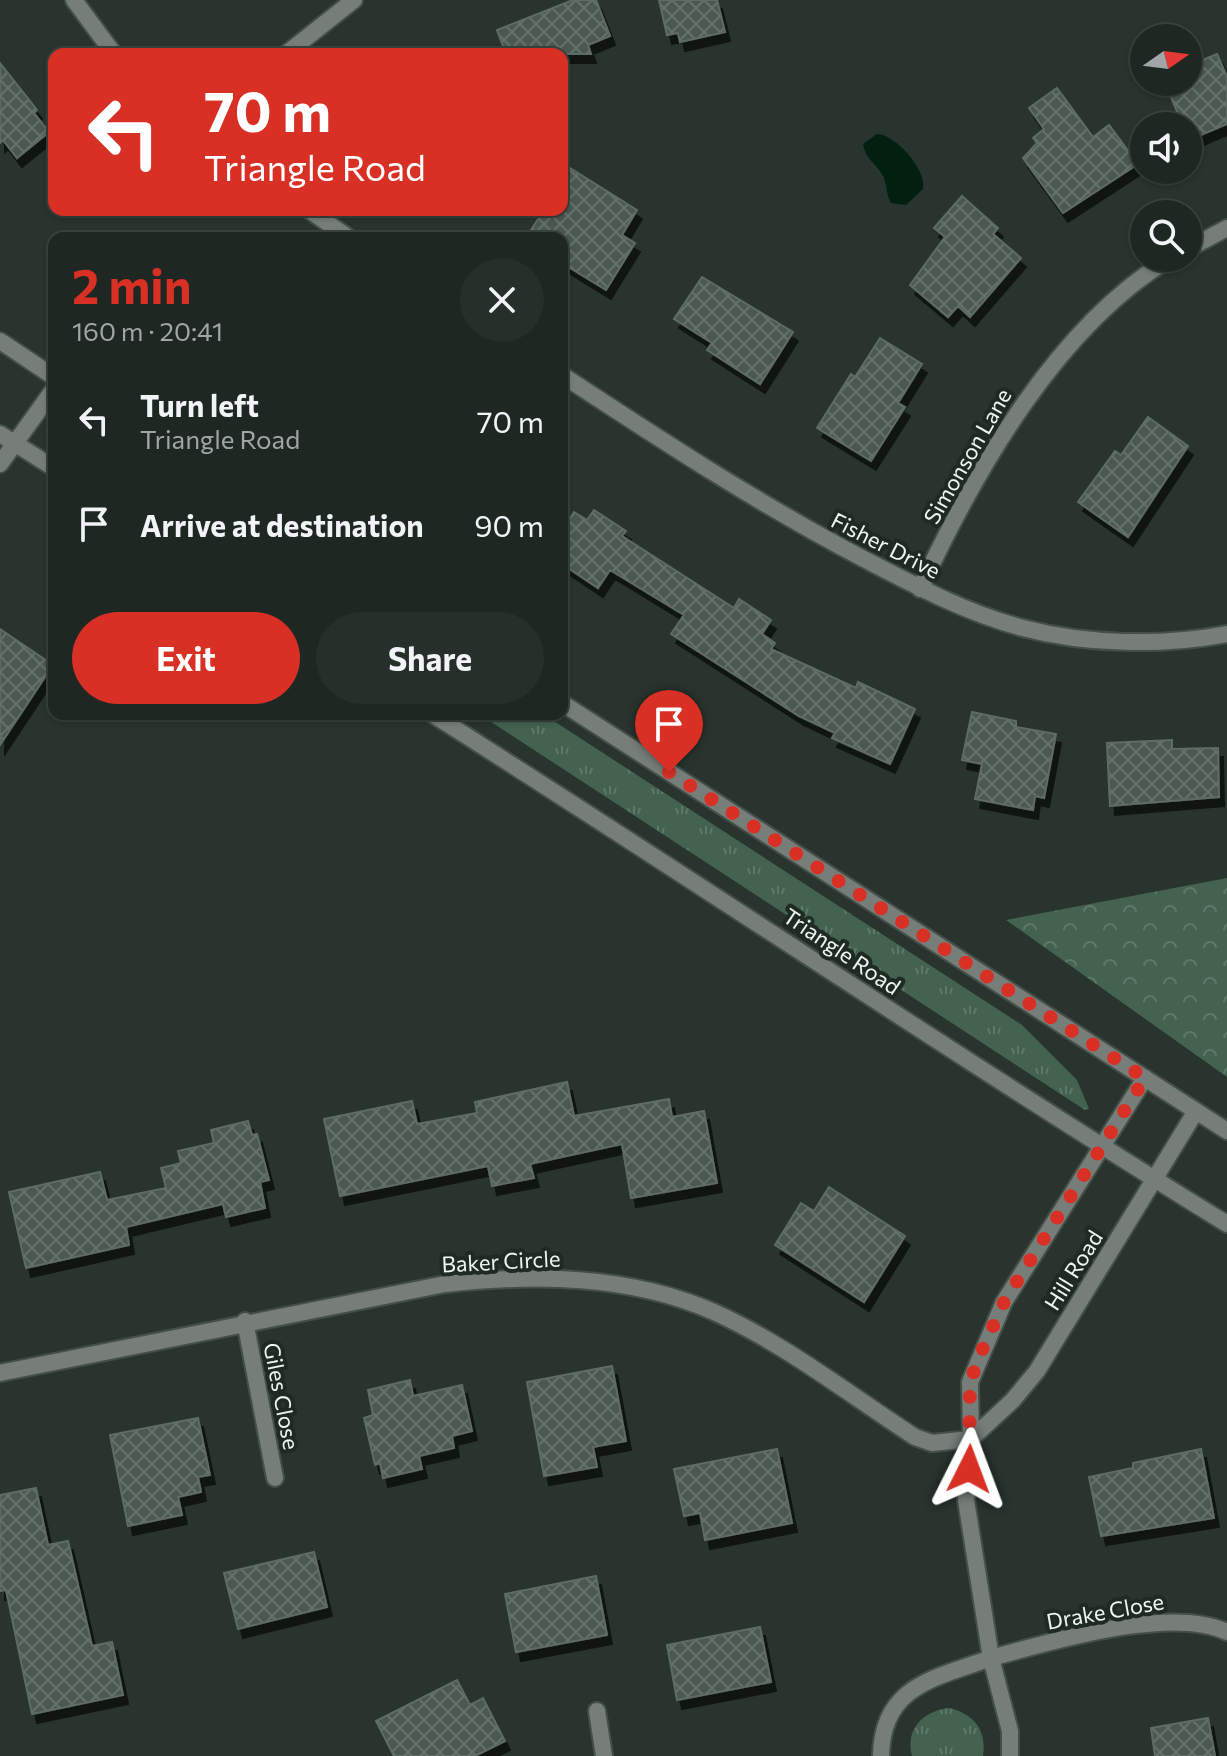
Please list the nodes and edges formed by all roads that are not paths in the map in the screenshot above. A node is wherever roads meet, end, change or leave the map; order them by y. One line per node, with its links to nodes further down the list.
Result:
1 (74, 0): 3 (street)
2 (354, 0): 4 (street)
3 (110, 48)
4 (294, 48)
5 (318, 216): 7 (street)
6 (1227, 228): 8 (street)
7 (340, 232)
8 (1202, 241)
9 (1153, 272): 17 (street, Simonson Lane)
10 (0, 341): 11 (street)
11 (48, 373)
12 (568, 379): 17 (street, Fisher Drive)
13 (48, 395): 14 (street)
14 (7, 439): 15 (street); 16 (street)
15 (0, 464)
16 (48, 464)
17 (920, 589): 18 (street, Fisher Drive)
18 (1227, 634)
19 (568, 707): 21 (street)
20 (441, 720): 24 (street, Triangle Road)
21 (1145, 1078): 22 (street); 24 (street, Hill Road)
22 (1196, 1111): 23 (street); 25 (street, Hill Road)
23 (1227, 1131)
24 (1103, 1146): 25 (street, Triangle Road); 29 (street, Hill Road)
25 (1156, 1181): 26 (street, Triangle Road); 29 (street, Hill Road)
26 (1227, 1224)
27 (245, 1321): 28 (street, Baker Circle); 29 (street, Baker Circle); 30 (street, Giles Close)
28 (0, 1373)
29 (971, 1439): 32 (street, Hill Road)
30 (275, 1478)
31 (1227, 1632): 32 (street, Drake Close)
32 (991, 1658): 35 (street); 36 (street, Hill Road)
33 (597, 1711): 34 (street)
34 (604, 1756)
35 (881, 1756)
36 (1010, 1756)

